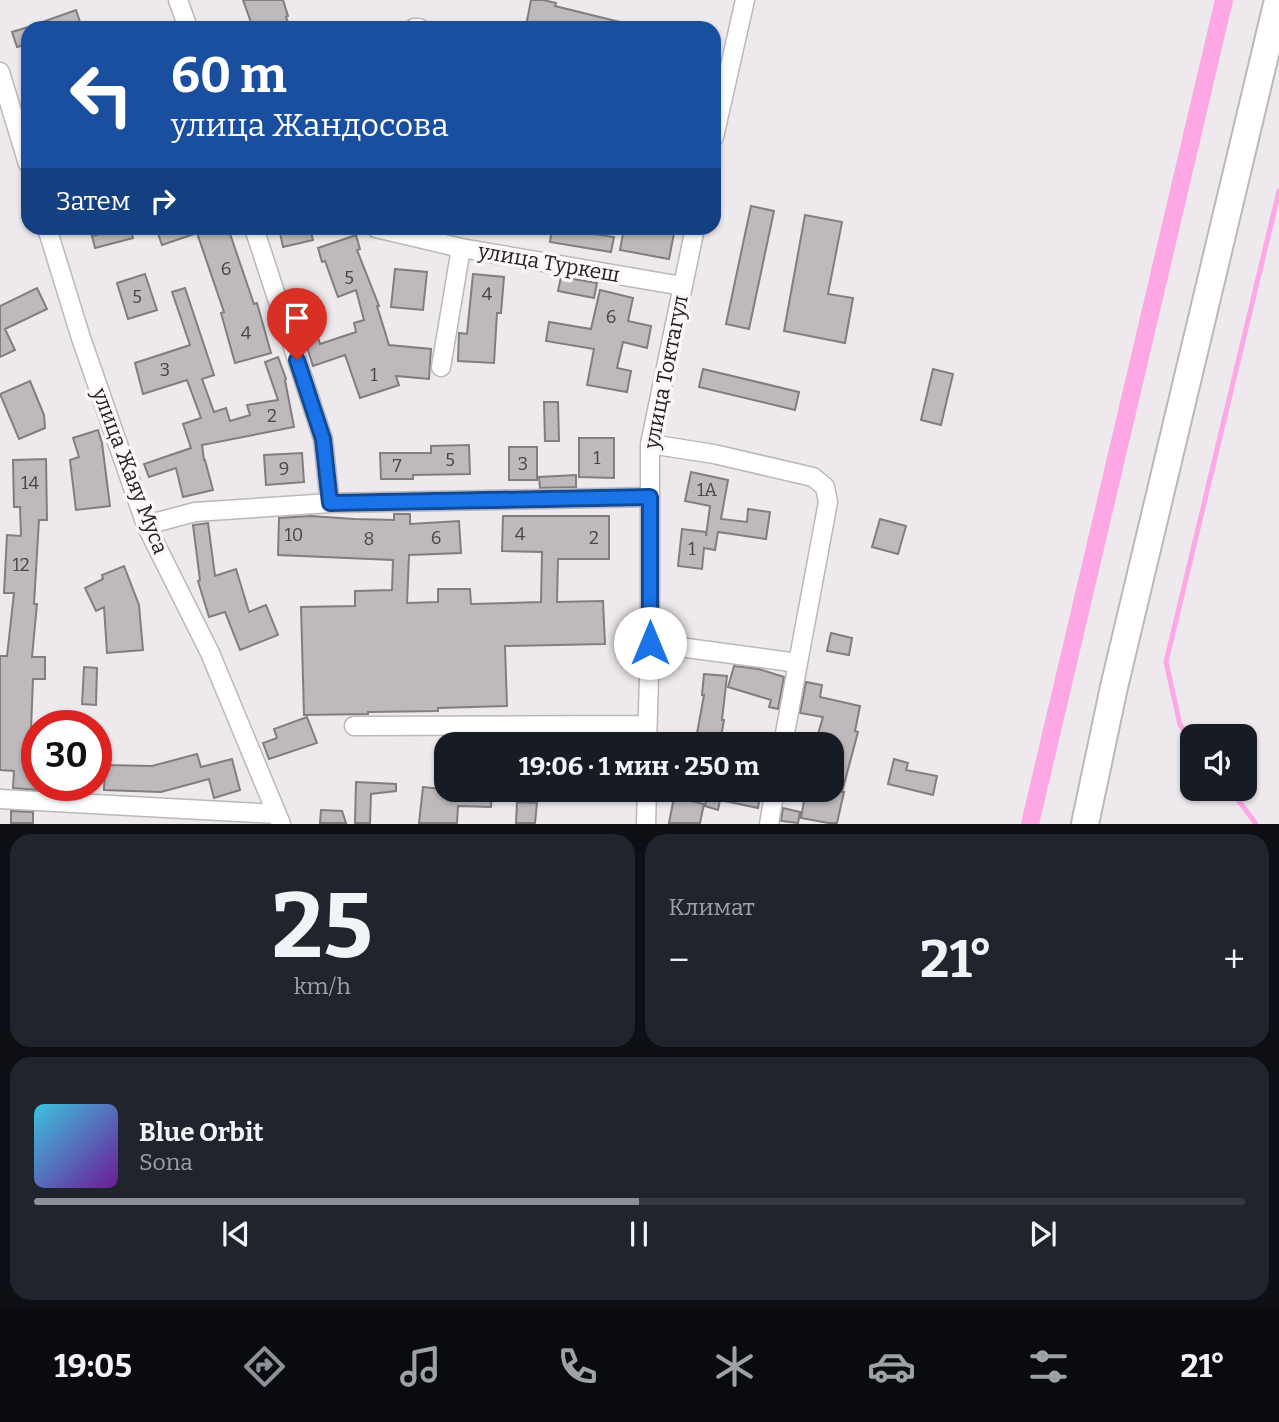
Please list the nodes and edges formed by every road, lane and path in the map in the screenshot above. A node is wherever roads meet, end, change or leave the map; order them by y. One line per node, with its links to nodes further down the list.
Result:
1 (178, 0): 4 (street)
2 (745, 0): 6 (street)
3 (1278, 0): 31 (main road)
4 (186, 21)
5 (0, 72): 7 (street)
6 (721, 82)
7 (21, 141)
8 (49, 235): 18 (street, улица Жаяу Муса)
9 (256, 235): 17 (street)
10 (406, 235): 12 (street, улица Туркеш)
11 (693, 235): 13 (street, улица Токтагул)
12 (461, 248): 13 (street, улица Туркеш); 14 (street)
13 (682, 286): 15 (street, улица Токтагул)
14 (441, 367)
15 (649, 444): 16 (street, улица Токтагул); 20 (street)
16 (650, 497): 17 (street); 19 (street, улица Токтагул)
17 (330, 503): 18 (street)
18 (146, 526): 28 (street, улица Жаяу Муса)
19 (650, 643): 20 (street); 21 (street, улица Токтагул)
20 (797, 663): 24 (street)
21 (648, 724): 22 (street); 23 (street, улица Токтагул)
22 (354, 726)
23 (648, 732)
24 (785, 732)
25 (0, 799): 28 (street)
26 (647, 802): 29 (street)
27 (773, 802): 30 (street)
28 (279, 819)
29 (646, 824)
30 (769, 824)
31 (1085, 824)

